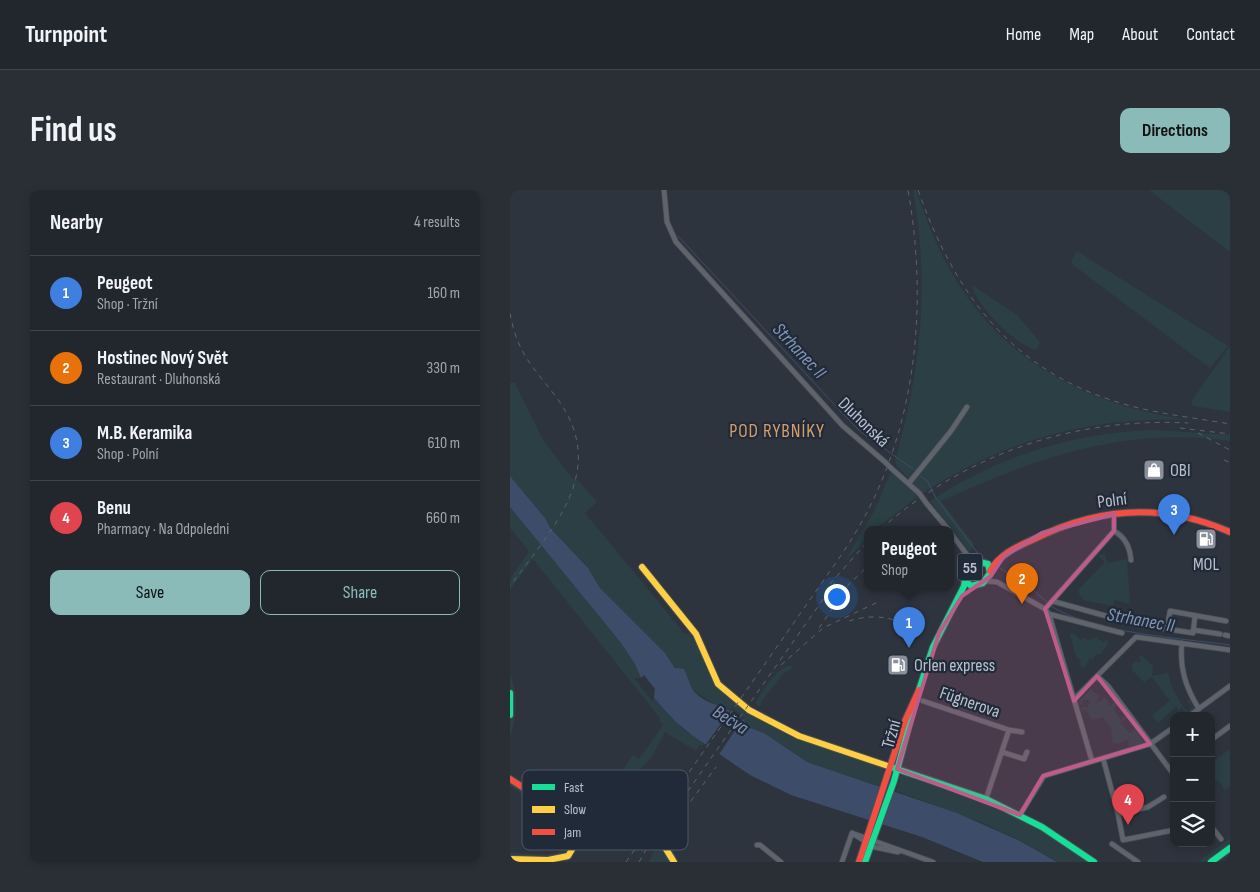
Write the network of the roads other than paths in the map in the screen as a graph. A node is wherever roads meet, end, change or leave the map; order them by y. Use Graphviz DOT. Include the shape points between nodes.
graph roads {
  1 [pos="664,190"];
  2 [pos="967,407"];
  3 [pos="909,483"];
  4 [pos="1114,514"];
  5 [pos="946,526"];
  6 [pos="1114,531"];
  7 [pos="1230,532"];
  8 [pos="954,537"];
  9 [pos="1004,556"];
  10 [pos="1131,560"];
  11 [pos="984,562"];
  12 [pos="974,564"];
  13 [pos="642,567"];
  14 [pos="990,571"];
  15 [pos="965,579"];
  16 [pos="985,581"];
  17 [pos="997,582"];
  18 [pos="975,586"];
  19 [pos="1052,601"];
  20 [pos="953,607"];
  21 [pos="1045,609"];
  22 [pos="1049,614"];
  23 [pos="1195,616"];
  24 [pos="1226,621"];
  25 [pos="1167,629"];
  26 [pos="1193,630"];
  27 [pos="1122,633"];
  28 [pos="1225,635"];
  29 [pos="1182,643"];
  30 [pos="1230,650"];
  31 [pos="1097,676"];
  32 [pos="1229,689"];
  33 [pos="510,694"];
  34 [pos="1074,699"];
  35 [pos="919,700"];
  36 [pos="1199,709"];
  37 [pos="1195,712"];
  38 [pos="510,715"];
  39 [pos="1230,726"];
  40 [pos="1009,730"];
  41 [pos="1170,730"];
  42 [pos="1022,732"];
  43 [pos="1215,737"];
  44 [pos="1150,744"];
  45 [pos="1002,752"];
  46 [pos="1027,752"];
  47 [pos="1103,758"];
  48 [pos="1092,761"];
  49 [pos="894,767"];
  50 [pos="1170,767"];
  51 [pos="510,779"];
  52 [pos="522,787"];
  53 [pos="1164,797"];
  54 [pos="986,799"];
  55 [pos="1118,814"];
  56 [pos="1020,815"];
  57 [pos="1170,831"];
  58 [pos="1215,831"];
  59 [pos="1221,839"];
  60 [pos="1123,840"];
  61 [pos="869,842"];
  62 [pos="1112,844"];
  63 [pos="757,845"];
  64 [pos="1230,848"];
  65 [pos="1119,849"];
  66 [pos="572,850"];
  67 [pos="665,850"];
  68 [pos="510,858"];
  69 [pos="674,862"];
  70 [pos="782,862"];
  71 [pos="842,862"];
  72 [pos="858,862"];
  73 [pos="864,862"];
  74 [pos="933,862"];
  75 [pos="1094,862"];
  76 [pos="1138,862"];
  77 [pos="1211,862"];
  1 -- 3 [label="street, Dluhonská, bridge" via="667,222 676,242 843,426"];
  2 -- 3 [label="street"];
  3 -- 5 [label="street, Dluhonská, bridge"];
  4 -- 6 [label="street"];
  4 -- 7 [label="main road, Polní / 55" via="1178,515 1205,521"];
  4 -- 9 [label="main road, Polní / 55" via="1053,529"];
  6 -- 10 [label="street" via="1120,534 1130,550"];
  6 -- 19 [label="street"];
  8 -- 12 [label="street, Dluhonská"];
  9 -- 11 [label="main road, Polní / 55"];
  9 -- 14 [label="main road, Polní / 55"];
  11 -- 12 [label="main road, 55"];
  11 -- 14 [label="main road, 55" via="990,566"];
  12 -- 15 [label="main road, 55"];
  13 -- 49 [label="main road" via="696,634 716,682 728,695 799,736"];
  14 -- 16 [label="main road, 55"];
  14 -- 17 [label="street"];
  15 -- 18 [label="main road, 55" via="969,585"];
  15 -- 20 [label="main road, Tržní / 55"];
  16 -- 17 [label="street"];
  16 -- 18 [label="main road, 55"];
  17 -- 21 [label="street"];
  18 -- 20 [label="main road, Tržní / 55"];
  19 -- 21 [label="street"];
  19 -- 25 [label="street" via="1135,624"];
  20 -- 35 [label="main road, Tržní / 55" via="933,647"];
  21 -- 22 [label="street"];
  22 -- 27 [label="street"];
  22 -- 34 [label="street"];
  23 -- 24 [label="street"];
  23 -- 25 [label="street" via="1170,611"];
  23 -- 26 [label="street"];
  25 -- 26 [label="street" via="1193,633"];
  26 -- 28 [label="street"];
  29 -- 30 [label="street"];
  29 -- 31 [label="street" via="1136,637"];
  29 -- 36 [label="street" via="1182,672"];
  31 -- 34 [label="street"];
  31 -- 44 [label="street" via="1108,686"];
  32 -- 36 [label="street"];
  33 -- 38 [label="main road"];
  34 -- 48 [label="street"];
  35 -- 40 [label="street, Fügnerova"];
  35 -- 49 [label="main road, Tržní / 55" via="905,721"];
  36 -- 37 [label="street"];
  39 -- 43 [label="street"];
  40 -- 42 [label="street, Fügnerova"];
  40 -- 45 [label="street"];
  41 -- 44 [label="street"];
  44 -- 47 [label="street"];
  44 -- 50 [label="street"];
  45 -- 46 [label="street" via="1024,759"];
  45 -- 54 [label="street"];
  47 -- 48 [label="street"];
  47 -- 55 [label="street"];
  48 -- 56 [label="street" via="1044,776"];
  49 -- 54 [label="main road"];
  49 -- 61 [label="main road, Tržní / 55" via="888,775 871,823"];
  49 -- 61 [label="main road, Tržní / 55" via="895,777 879,825"];
  51 -- 52 [label="main road"];
  53 -- 55 [label="street" via="1148,806"];
  54 -- 56 [label="main road"];
  55 -- 60 [label="street"];
  56 -- 75 [label="main road"];
  57 -- 60 [label="street"];
  58 -- 59 [label="street"];
  60 -- 65 [label="street"];
  61 -- 71 [label="street" via="852,833"];
  61 -- 72 [label="main road, 55"];
  61 -- 73 [label="main road, 55"];
  61 -- 74 [label="street"];
  62 -- 65 [label="street"];
  63 -- 70 [label="street"];
  64 -- 77 [label="main road"];
  65 -- 76 [label="street"];
  66 -- 68 [label="main road" via="561,861"];
  67 -- 69 [label="main road"];
}
